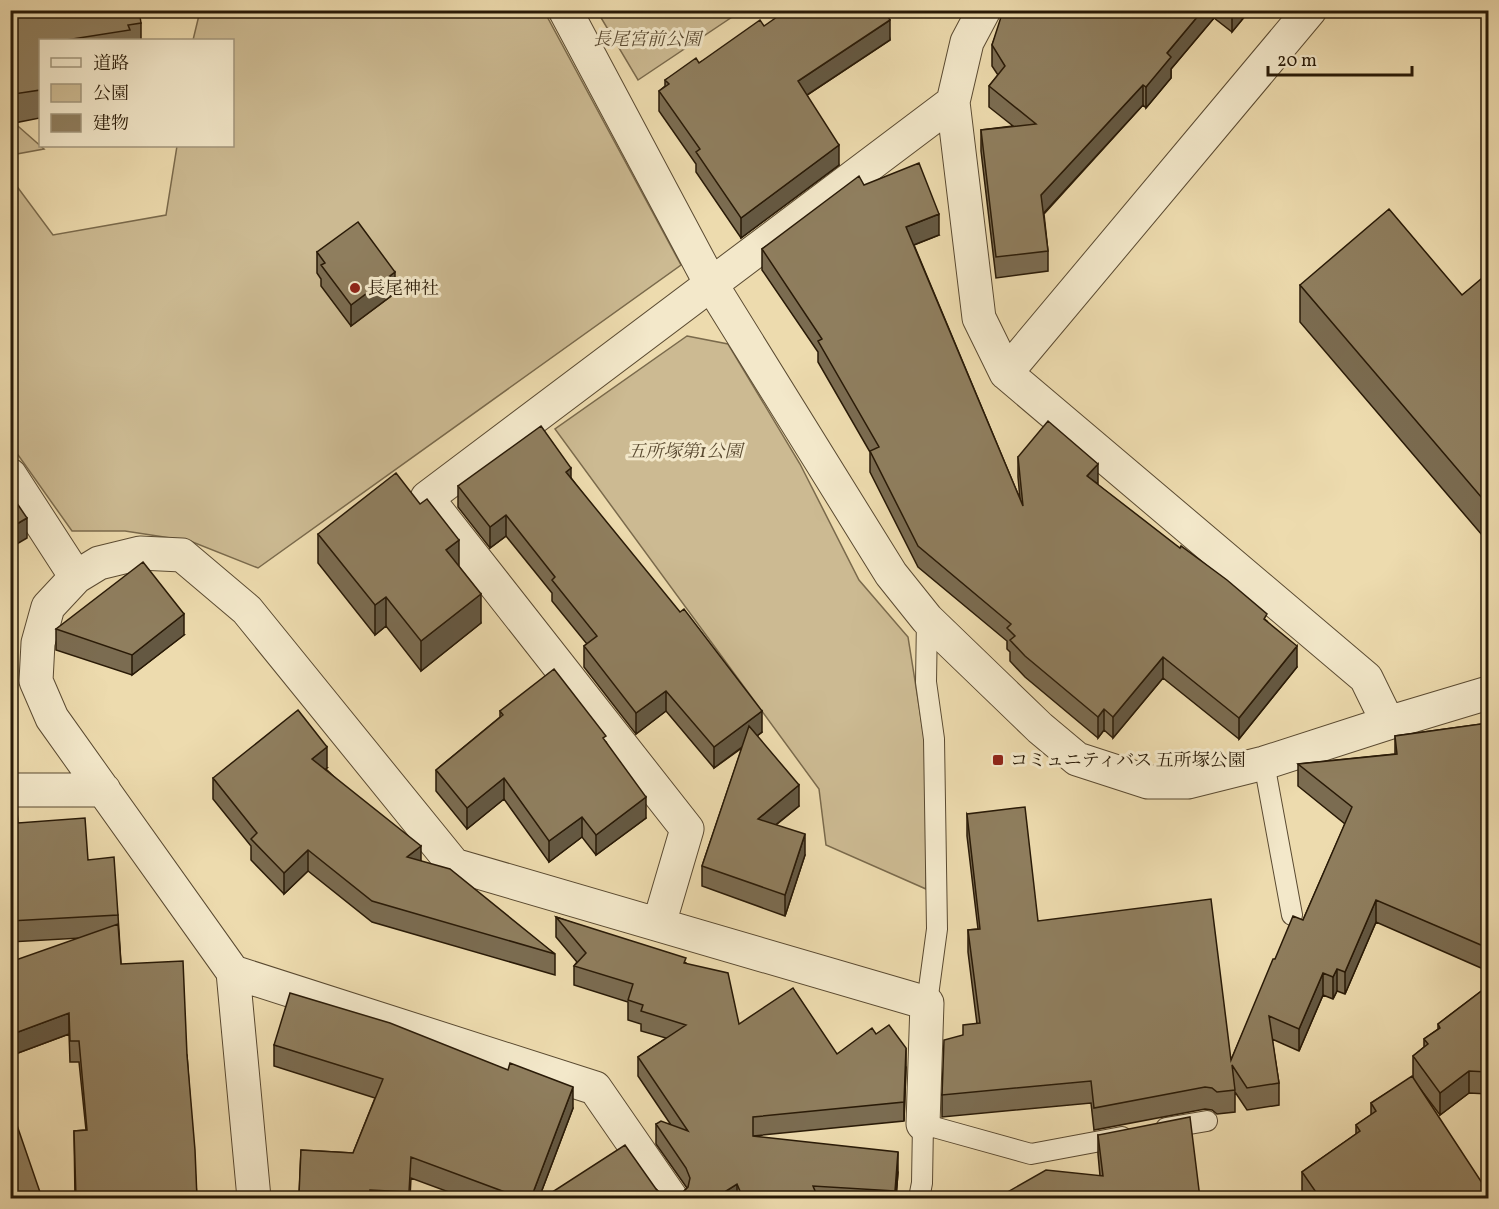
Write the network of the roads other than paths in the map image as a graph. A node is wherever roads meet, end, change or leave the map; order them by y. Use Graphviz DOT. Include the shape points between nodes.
graph roads {
  1 [pos="565,10"];
  2 [pos="984,10"];
  3 [pos="1310,10"];
  4 [pos="952,102"];
  5 [pos="711,284"];
  6 [pos="1006,374"];
  7 [pos="10,475"];
  8 [pos="76,577"];
  9 [pos="927,619"];
  10 [pos="1488,693"];
  11 [pos="1388,723"];
  12 [pos="1264,763"];
  13 [pos="10,790"];
  14 [pos="104,790"];
  15 [pos="1292,915"];
  16 [pos="659,924"];
  17 [pos="233,972"];
  18 [pos="927,1003"];
  19 [pos="1207,1121"];
  20 [pos="923,1124"];
  21 [pos="254,1198"];
  22 [pos="670,1198"];
  23 [pos="919,1198"];
  1 -- 5 [label="street"];
  2 -- 4 [label="street" via="967,42"];
  3 -- 6 [label="street"];
  4 -- 5 [label="street"];
  4 -- 6 [label="street" via="979,318"];
  5 -- 9 [label="street" via="891,574"];
  5 -- 16 [label="street" via="427,498 687,829"];
  6 -- 11 [label="street" via="1366,678"];
  7 -- 8 [label="street"];
  8 -- 14 [label="street" via="48,607 38,643 36,681 52,718"];
  8 -- 16 [label="street" via="99,563 140,553 182,555 247,610 454,865"];
  9 -- 12 [label="street" via="1077,759 1148,782 1188,782"];
  9 -- 18 [label="lane" via="926,682 934,738 938,929"];
  10 -- 11 [label="street"];
  11 -- 12 [label="street"];
  12 -- 15 [label="lane"];
  13 -- 14 [label="street"];
  14 -- 17 [label="street"];
  16 -- 18 [label="street"];
  17 -- 21 [label="street"];
  17 -- 22 [label="street" via="595,1088"];
  18 -- 20 [label="street"];
  19 -- 20 [label="lane" via="1031,1154"];
  20 -- 23 [label="lane"];
}
